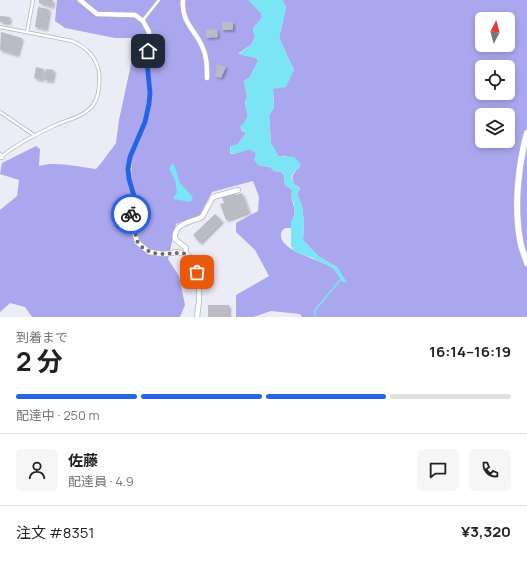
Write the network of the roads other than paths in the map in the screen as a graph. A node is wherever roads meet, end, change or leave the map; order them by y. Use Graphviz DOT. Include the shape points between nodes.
graph roads {
  1 [pos="33,0"];
  2 [pos="80,0"];
  3 [pos="159,0"];
  4 [pos="183,0"];
  5 [pos="143,21"];
  6 [pos="0,27"];
  7 [pos="27,32"];
  8 [pos="207,78"];
  9 [pos="0,112"];
  10 [pos="527,133"];
  11 [pos="34,135"];
  12 [pos="0,157"];
  13 [pos="238,190"];
  14 [pos="186,254"];
  15 [pos="527,263"];
  16 [pos="197,317"];
  1 -- 7 [label="lane"];
  2 -- 5 [label="street" via="97,14 136,15"];
  3 -- 5 [label="lane"];
  4 -- 8 [label="street" via="188,26 205,54"];
  5 -- 14 [label="street" via="149,32 147,62 150,93 145,122 130,157 128,169 134,196 131,219 137,242 149,252"];
  6 -- 7 [label="lane"];
  7 -- 11 [label="lane" via="72,41 82,46 95,60 99,78 98,96 88,111"];
  9 -- 11 [label="lane"];
  10 -- 15 [label="street" via="520,172 518,219 520,241"];
  11 -- 12 [label="lane"];
  13 -- 14 [label="street" via="213,197 202,217 177,228 175,238 184,245"];
  14 -- 16 [label="street" via="192,259 198,278"];
}
